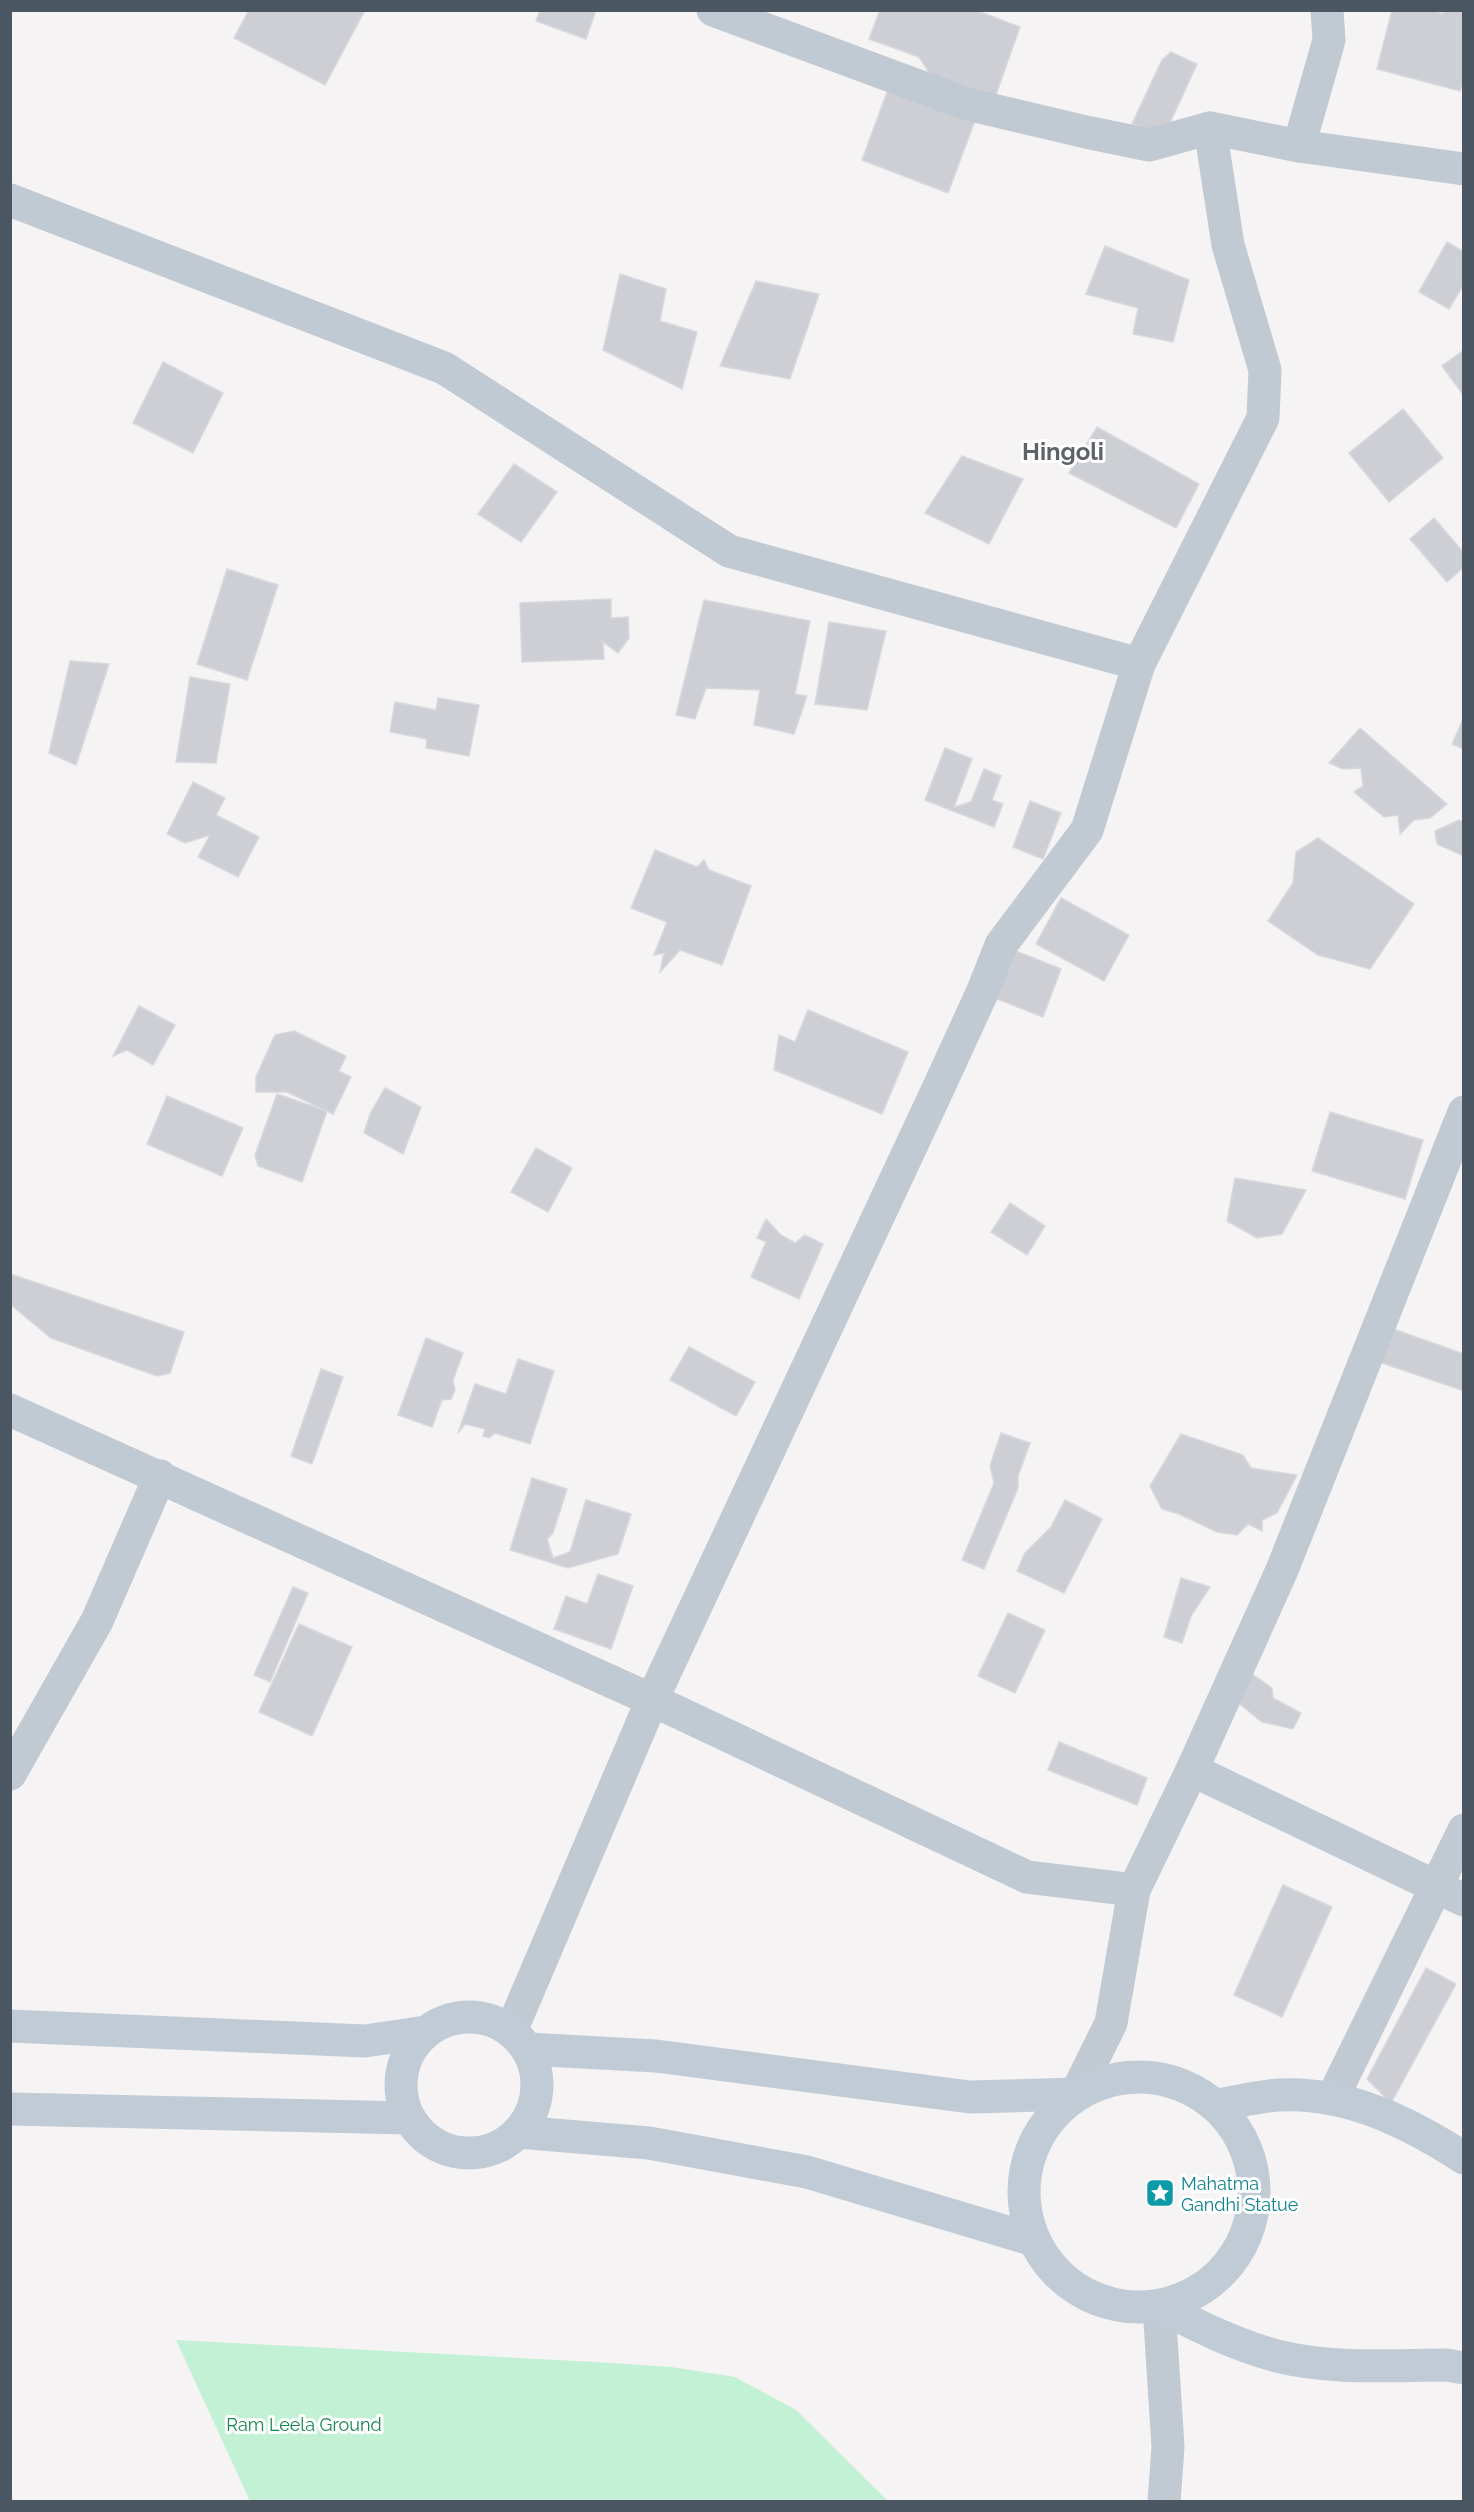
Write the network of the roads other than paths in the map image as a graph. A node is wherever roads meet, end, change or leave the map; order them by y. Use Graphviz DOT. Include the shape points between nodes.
graph roads {
  1 [pos="713,10"];
  2 [pos="1327,10"];
  3 [pos="1210,128"];
  4 [pos="1299,146"];
  5 [pos="1464,169"];
  6 [pos="10,200"];
  7 [pos="1139,664"];
  8 [pos="1464,1112"];
  9 [pos="10,1410"];
  10 [pos="160,1476"];
  11 [pos="652,1700"];
  12 [pos="1192,1770"];
  13 [pos="10,1774"];
  14 [pos="1464,1830"];
  15 [pos="1134,1890"];
  16 [pos="1450,1893"];
  17 [pos="10,2026"];
  18 [pos="426,2032"];
  19 [pos="519,2040"];
  20 [pos="1076,2094"];
  21 [pos="1333,2097"];
  22 [pos="1217,2105"];
  23 [pos="10,2109"];
  24 [pos="408,2118"];
  25 [pos="518,2132"];
  26 [pos="1464,2158"];
  27 [pos="1034,2241"];
  28 [pos="1159,2306"];
  29 [pos="1464,2368"];
  30 [pos="1164,2502"];
  1 -- 3 [label="street" via="967,104 1149,145"];
  2 -- 4 [label="street" via="1329,40"];
  3 -- 4 [label="street"];
  3 -- 7 [label="street" via="1228,245 1265,370 1263,418"];
  4 -- 5 [label="street"];
  6 -- 7 [label="street" via="444,368 729,551"];
  7 -- 11 [label="street" via="1087,830 1001,945 937,1091"];
  8 -- 12 [label="street" via="1282,1570"];
  9 -- 10 [label="street"];
  10 -- 11 [label="street"];
  10 -- 13 [label="street" via="97,1621"];
  11 -- 15 [label="street" via="1027,1877"];
  11 -- 19 [label="street"];
  12 -- 15 [label="street"];
  12 -- 16 [label="street"];
  14 -- 16 [label="street"];
  15 -- 20 [label="street" via="1111,2023"];
  16 -- 21 [label="street"];
  17 -- 18 [label="street" via="365,2041"];
  18 -- 19 [label="street" via="446,2020 468,2017 491,2020"];
  18 -- 24 [label="street" via="411,2049 402,2072 401,2096"];
  19 -- 20 [label="street" via="970,2097"];
  19 -- 25 [label="street" via="535,2070 536,2092 531,2113"];
  20 -- 22 [label="street" via="1111,2079 1149,2076 1185,2085"];
  20 -- 27 [label="street" via="1052,2116 1034,2144 1025,2176 1025,2209"];
  21 -- 22 [label="street" via="1280,2095"];
  21 -- 26 [label="street" via="1390,2116"];
  22 -- 28 [label="street" via="1240,2134 1253,2169 1252,2215 1244,2241 1223,2271 1194,2294"];
  23 -- 24 [label="street"];
  24 -- 25 [label="street" via="422,2135 440,2147 460,2153 482,2152 501,2145"];
  25 -- 27 [label="street" via="649,2143 807,2172"];
  27 -- 28 [label="street" via="1055,2272 1085,2295 1121,2307"];
  28 -- 29 [label="street" via="1227,2340 1279,2357 1344,2365"];
  28 -- 30 [label="street" via="1168,2447"];
}
